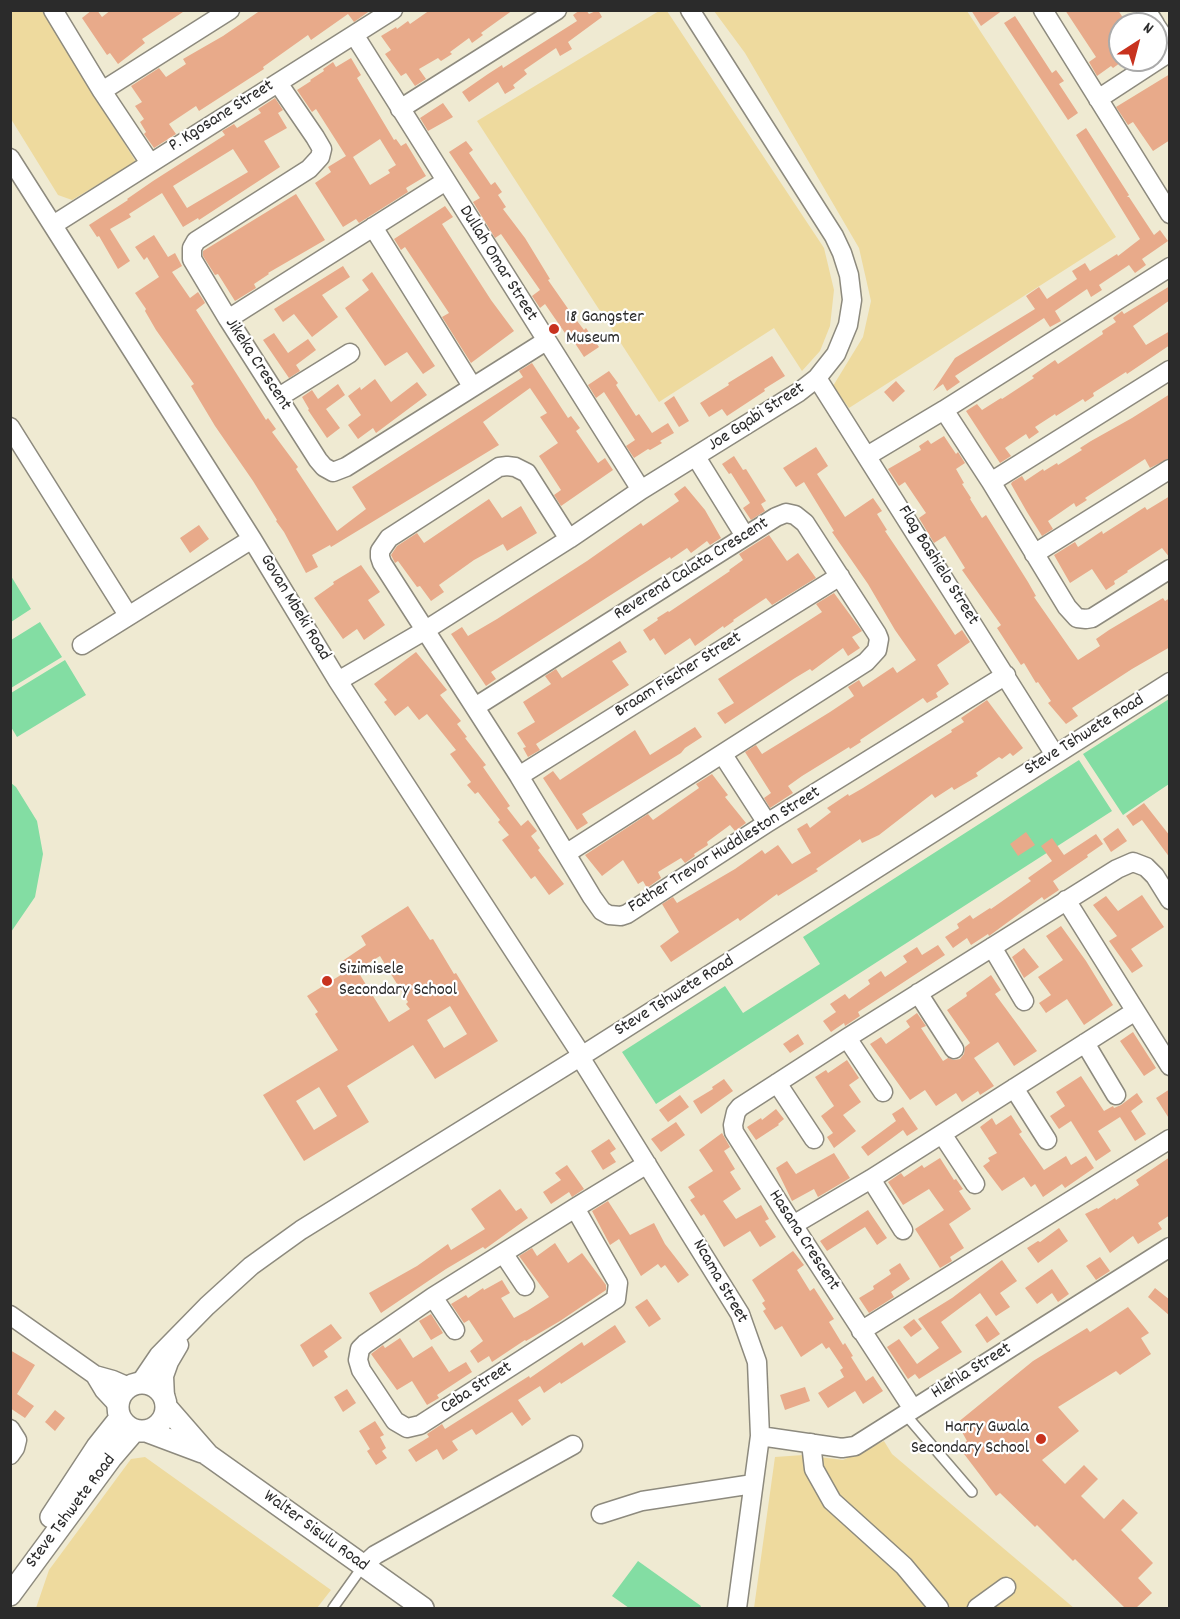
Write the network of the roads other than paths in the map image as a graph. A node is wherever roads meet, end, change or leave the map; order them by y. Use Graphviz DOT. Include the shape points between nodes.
graph roads {
  1 [pos="230,10"];
  2 [pos="393,10"];
  3 [pos="557,10"];
  4 [pos="690,10"];
  5 [pos="1043,10"];
  6 [pos="59,13"];
  7 [pos="355,36"];
  8 [pos="1170,52"];
  9 [pos="278,82"];
  10 [pos="102,91"];
  11 [pos="1098,99"];
  12 [pos="400,109"];
  13 [pos="10,158"];
  14 [pos="150,163"];
  15 [pos="446,181"];
  16 [pos="1170,214"];
  17 [pos="53,225"];
  18 [pos="373,227"];
  19 [pos="1170,267"];
  20 [pos="228,320"];
  21 [pos="546,341"];
  22 [pos="350,353"];
  23 [pos="1170,369"];
  24 [pos="817,378"];
  25 [pos="472,386"];
  26 [pos="279,397"];
  27 [pos="944,410"];
  28 [pos="10,427"];
  29 [pos="867,456"];
  30 [pos="696,457"];
  31 [pos="1170,469"];
  32 [pos="991,482"];
  33 [pos="641,490"];
  34 [pos="745,536"];
  35 [pos="252,539"];
  36 [pos="569,539"];
  37 [pos="1034,554"];
  38 [pos="1170,569"];
  39 [pos="840,576"];
  40 [pos="128,615"];
  41 [pos="424,631"];
  42 [pos="82,645"];
  43 [pos="1006,675"];
  44 [pos="338,681"];
  45 [pos="1170,682"];
  46 [pos="475,707"];
  47 [pos="723,755"];
  48 [pos="1055,755"];
  49 [pos="519,776"];
  50 [pos="767,823"];
  51 [pos="567,853"];
  52 [pos="1066,900"];
  53 [pos="1170,900"];
  54 [pos="992,947"];
  55 [pos="918,993"];
  56 [pos="1024,1001"];
  57 [pos="1134,1012"];
  58 [pos="848,1038"];
  59 [pos="1085,1043"];
  60 [pos="954,1049"];
  61 [pos="580,1057"];
  62 [pos="1170,1066"];
  63 [pos="777,1083"];
  64 [pos="1014,1088"];
  65 [pos="883,1092"];
  66 [pos="1116,1095"];
  67 [pos="942,1134"];
  68 [pos="814,1139"];
  69 [pos="1170,1139"];
  70 [pos="1047,1140"];
  71 [pos="647,1164"];
  72 [pos="871,1179"];
  73 [pos="975,1184"];
  74 [pos="575,1208"];
  75 [pos="793,1226"];
  76 [pos="903,1230"];
  77 [pos="503,1253"];
  78 [pos="1167,1253"];
  79 [pos="525,1286"];
  80 [pos="433,1297"];
  81 [pos="10,1315"];
  82 [pos="191,1325"];
  83 [pos="456,1330"];
  84 [pos="861,1331"];
  85 [pos="95,1376"];
  86 [pos="134,1385"];
  87 [pos="166,1403"];
  88 [pos="909,1411"];
  89 [pos="130,1421"];
  90 [pos="10,1429"];
  91 [pos="760,1436"];
  92 [pos="811,1443"];
  93 [pos="573,1445"];
  94 [pos="10,1455"];
  95 [pos="208,1455"];
  96 [pos="753,1484"];
  97 [pos="972,1492"];
  98 [pos="601,1514"];
  99 [pos="363,1566"];
  100 [pos="10,1574"];
  101 [pos="1006,1587"];
  102 [pos="10,1595"];
  103 [pos="10,1602"];
  104 [pos="13,1608"];
  105 [pos="333,1608"];
  106 [pos="423,1608"];
  107 [pos="737,1608"];
  108 [pos="939,1608"];
  109 [pos="977,1608"];
  1 -- 10 [label="street"];
  2 -- 7 [label="street, P. Kgosane Street"];
  3 -- 12 [label="street"];
  4 -- 24 [label="street, Joe Gqabi Street" via="834,236 846,263 852,290 848,325 836,354"];
  5 -- 11 [label="street"];
  6 -- 10 [label="street"];
  7 -- 9 [label="street, P. Kgosane Street"];
  7 -- 12 [label="street, Dullah Omar Street"];
  8 -- 11 [label="street"];
  9 -- 14 [label="street, P. Kgosane Street"];
  9 -- 20 [label="street, Jikeka Crescent" via="322,149 309,169 194,243 192,259"];
  10 -- 14 [label="street"];
  11 -- 16 [label="street"];
  12 -- 15 [label="street, Dullah Omar Street"];
  13 -- 17 [label="street, Govan Mbeki Road"];
  14 -- 17 [label="street, P. Kgosane Street"];
  15 -- 18 [label="street"];
  15 -- 21 [label="street, Dullah Omar Street"];
  17 -- 35 [label="street, Govan Mbeki Road"];
  18 -- 20 [label="street"];
  18 -- 25 [label="street"];
  19 -- 27 [label="street"];
  20 -- 26 [label="street, Jikeka Crescent"];
  21 -- 25 [label="street, Jikeka Crescent"];
  21 -- 33 [label="street, Dullah Omar Street"];
  22 -- 26 [label="street"];
  23 -- 32 [label="street"];
  24 -- 29 [label="street, Flag Bashielo Street"];
  24 -- 30 [label="street, Joe Gqabi Street"];
  25 -- 26 [label="street, Jikeka Crescent" via="333,472 318,460"];
  27 -- 29 [label="street"];
  27 -- 32 [label="street"];
  28 -- 40 [label="street"];
  29 -- 43 [label="street, Flag Bashielo Street"];
  30 -- 33 [label="street, Joe Gqabi Street"];
  30 -- 34 [label="street"];
  31 -- 37 [label="street"];
  32 -- 37 [label="street"];
  33 -- 36 [label="street, Joe Gqabi Street"];
  34 -- 39 [label="street, Reverend Calata Crescent" via="781,514 795,515 805,523"];
  34 -- 46 [label="street, Reverend Calata Crescent"];
  35 -- 40 [label="street"];
  35 -- 44 [label="street, Govan Mbeki Road"];
  36 -- 41 [label="street, Joe Gqabi Street"];
  36 -- 41 [label="street, Father Trevor Huddleston Street" via="527,473 515,467 499,467 389,538 380,551 382,563"];
  37 -- 38 [label="street" via="1067,607 1082,619 1092,618"];
  39 -- 47 [label="street, Reverend Calata Crescent" via="877,634 877,650 866,662"];
  39 -- 49 [label="street, Braam Fischer Street"];
  40 -- 42 [label="street"];
  41 -- 44 [label="street, Joe Gqabi Street"];
  41 -- 46 [label="street, Father Trevor Huddleston Street"];
  43 -- 48 [label="street, Flag Bashielo Street"];
  43 -- 50 [label="street, Father Trevor Huddleston Street"];
  44 -- 61 [label="street, Govan Mbeki Road" via="578,1048"];
  45 -- 48 [label="street, Steve Tshwete Road"];
  46 -- 49 [label="street, Father Trevor Huddleston Street"];
  47 -- 50 [label="street"];
  47 -- 51 [label="street, Reverend Calata Crescent"];
  48 -- 61 [label="street, Steve Tshwete Road"];
  49 -- 51 [label="street, Father Trevor Huddleston Street"];
  50 -- 51 [label="street, Father Trevor Huddleston Street" via="621,916 609,915 598,906"];
  52 -- 53 [label="street, Hasana Crescent" via="1133,862 1151,871"];
  52 -- 54 [label="street, Hasana Crescent"];
  52 -- 57 [label="street"];
  54 -- 55 [label="street, Hasana Crescent"];
  54 -- 56 [label="street"];
  55 -- 58 [label="street, Hasana Crescent"];
  55 -- 60 [label="street"];
  57 -- 59 [label="street"];
  57 -- 62 [label="street"];
  58 -- 63 [label="street, Hasana Crescent"];
  58 -- 65 [label="street"];
  59 -- 64 [label="street"];
  59 -- 66 [label="street"];
  61 -- 71 [label="street, Ncama Street"];
  61 -- 82 [label="street, Steve Tshwete Road" via="301,1230 251,1266"];
  63 -- 68 [label="street"];
  63 -- 75 [label="street, Hasana Crescent" via="740,1107 733,1125"];
  64 -- 67 [label="street"];
  64 -- 70 [label="street"];
  67 -- 72 [label="street"];
  67 -- 73 [label="street"];
  69 -- 84 [label="street"];
  71 -- 74 [label="street, Ceba Street"];
  71 -- 91 [label="street, Ncama Street" via="740,1314 757,1362"];
  72 -- 75 [label="street"];
  72 -- 76 [label="street"];
  74 -- 77 [label="street, Ceba Street"];
  74 -- 80 [label="street, Ceba Street" via="618,1283 616,1299 420,1425 407,1428 395,1421 361,1370 360,1349"];
  75 -- 84 [label="street, Hasana Crescent"];
  77 -- 79 [label="street"];
  77 -- 80 [label="street, Ceba Street"];
  78 -- 88 [label="street, Hlehla Street"];
  80 -- 83 [label="street"];
  81 -- 85 [label="street"];
  82 -- 86 [label="street, Steve Tshwete Road"];
  82 -- 87 [label="street, Steve Tshwete Road" via="164,1376"];
  84 -- 88 [label="street, Hasana Crescent"];
  85 -- 86 [label="street"];
  85 -- 89 [label="street"];
  86 -- 87 [label="street" via="150,1384 159,1389"];
  86 -- 89 [label="street" via="121,1395"];
  87 -- 89 [label="street" via="164,1419 156,1427"];
  87 -- 95 [label="street, Walter Sisulu Road"];
  88 -- 92 [label="street, Hlehla Street" via="855,1446"];
  88 -- 97 [label="lane"];
  89 -- 95 [label="street, Walter Sisulu Road"];
  89 -- 100 [label="street, Steve Tshwete Road" via="97,1448"];
  89 -- 102 [label="street, Steve Tshwete Road" via="111,1458"];
  90 -- 94 [label="street" via="16,1440"];
  91 -- 92 [label="street, Hlehla Street"];
  91 -- 96 [label="street, Ncama Street"];
  92 -- 108 [label="street" via="814,1469 832,1501 904,1566"];
  93 -- 99 [label="street" via="375,1555"];
  95 -- 99 [label="street, Walter Sisulu Road"];
  96 -- 98 [label="street" via="642,1501"];
  96 -- 107 [label="street, Ncama Street"];
  99 -- 105 [label="lane"];
  99 -- 106 [label="street, Walter Sisulu Road"];
  101 -- 109 [label="street"];
  103 -- 104 [label="street"];
}
